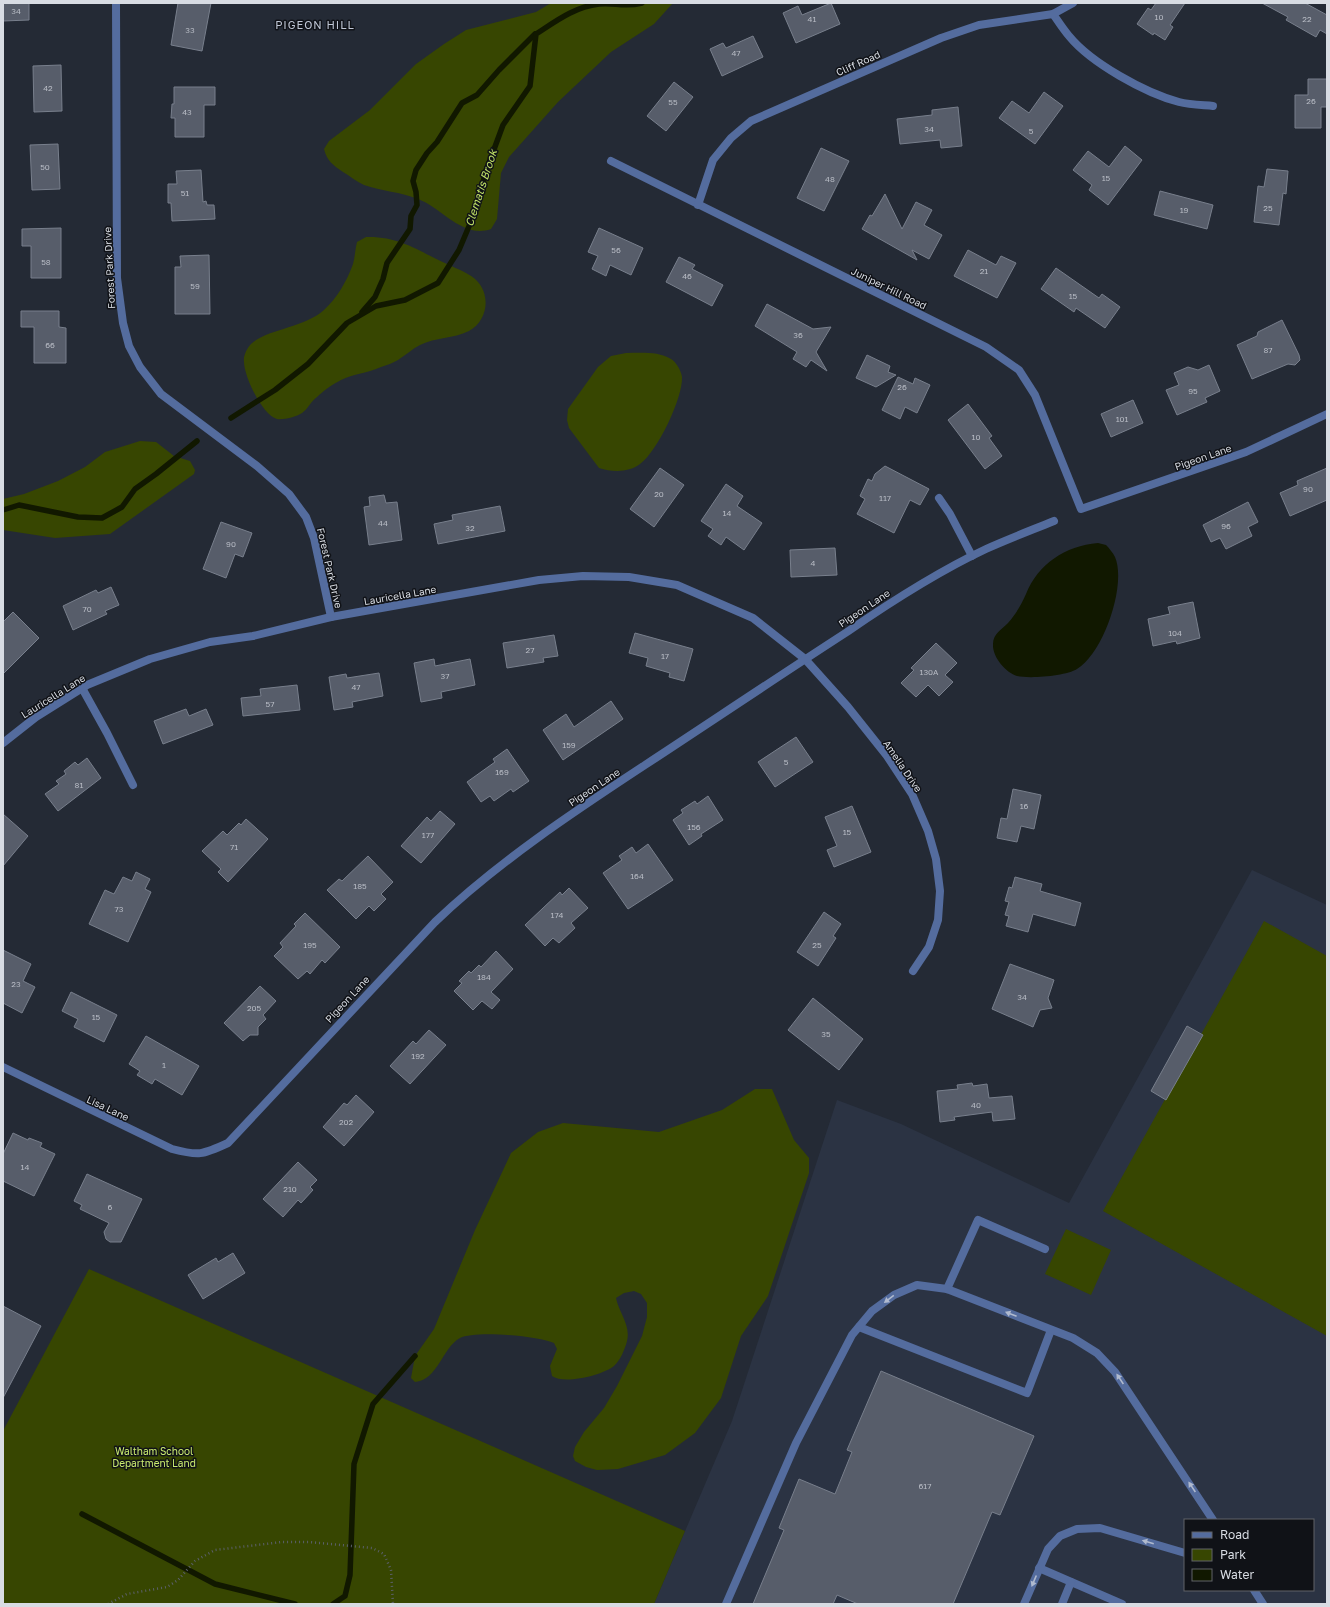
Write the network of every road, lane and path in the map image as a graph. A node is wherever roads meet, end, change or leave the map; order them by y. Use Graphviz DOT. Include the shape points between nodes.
graph roads {
  1 [pos="116,3"];
  2 [pos="1073,3"];
  3 [pos="1053,14"];
  4 [pos="1213,106"];
  5 [pos="611,161"];
  6 [pos="698,205"];
  7 [pos="1327,414"];
  8 [pos="939,498"];
  9 [pos="1081,509"];
  10 [pos="1054,521"];
  11 [pos="972,556"];
  12 [pos="331,617"];
  13 [pos="805,659"];
  14 [pos="82,688"];
  15 [pos="3,744"];
  16 [pos="133,785"];
  17 [pos="913,970"];
  18 [pos="3,1067"];
  19 [pos="208,1152"];
  20 [pos="1045,1249"];
  21 [pos="947,1289"];
  22 [pos="859,1326"];
  23 [pos="1051,1330"];
  24 [pos="1212,1519"];
  25 [pos="1184,1553"];
  26 [pos="1039,1568"];
  27 [pos="1071,1582"];
  28 [pos="1255,1591"];
  29 [pos="108,1604"];
  30 [pos="393,1604"];
  31 [pos="726,1604"];
  32 [pos="1024,1604"];
  33 [pos="1062,1604"];
  34 [pos="1122,1604"];
  35 [pos="1263,1604"];
  1 -- 12 [label="street, Forest Park Drive" via="118,278 122,323 129,346 140,367 161,394 257,466 289,494 306,517 314,538"];
  2 -- 3 [label="street, Cliff Road"];
  3 -- 4 [label="street" via="1069,36 1087,54 1112,71 1156,95 1180,102"];
  3 -- 6 [label="street, Cliff Road" via="980,24 941,38 751,121 731,138 713,160"];
  5 -- 6 [label="street, Juniper Hill Road"];
  6 -- 9 [label="street, Juniper Hill Road" via="986,347 1019,370 1035,395"];
  7 -- 9 [label="street, Pigeon Lane" via="1246,452"];
  8 -- 11 [label="street"];
  10 -- 11 [label="street, Pigeon Lane"];
  11 -- 13 [label="street, Pigeon Lane" via="890,602"];
  12 -- 13 [label="street, Lauricella Lane" via="539,580 583,576 629,577 677,585 753,618"];
  12 -- 14 [label="street, Lauricella Lane" via="253,636 210,642 150,659"];
  13 -- 17 [label="street, Amelia Drive" via="887,756 912,794 928,831 936,859 940,891 938,920 929,947"];
  13 -- 19 [label="street, Pigeon Lane" via="582,807 463,895 371,988 228,1143"];
  14 -- 15 [label="street, Lauricella Lane" via="36,717"];
  14 -- 16 [label="street"];
  18 -- 19 [label="street, Lisa Lane" via="172,1149 195,1154"];
  20 -- 21 [label="street" via="978,1220"];
  21 -- 22 [label="street, one-way" via="918,1286 894,1295 872,1311"];
  23 -- 21 [label="street, one-way"];
  22 -- 23 [label="street" via="1027,1393"];
  22 -- 31 [label="street" via="796,1443"];
  24 -- 23 [label="street, one-way" via="1115,1372 1097,1353 1073,1338"];
  25 -- 26 [label="street, one-way" via="1100,1528 1077,1529 1060,1536 1048,1549"];
  26 -- 27 [label="street"];
  26 -- 32 [label="street, one-way"];
  27 -- 33 [label="street"];
  27 -- 34 [label="street"];
  28 -- 35 [label="street"];
  29 -- 30 [label="path" via="127,1594 167,1587 178,1580 195,1561 215,1550 282,1542 309,1542 372,1548 384,1554 392,1570"];
}
